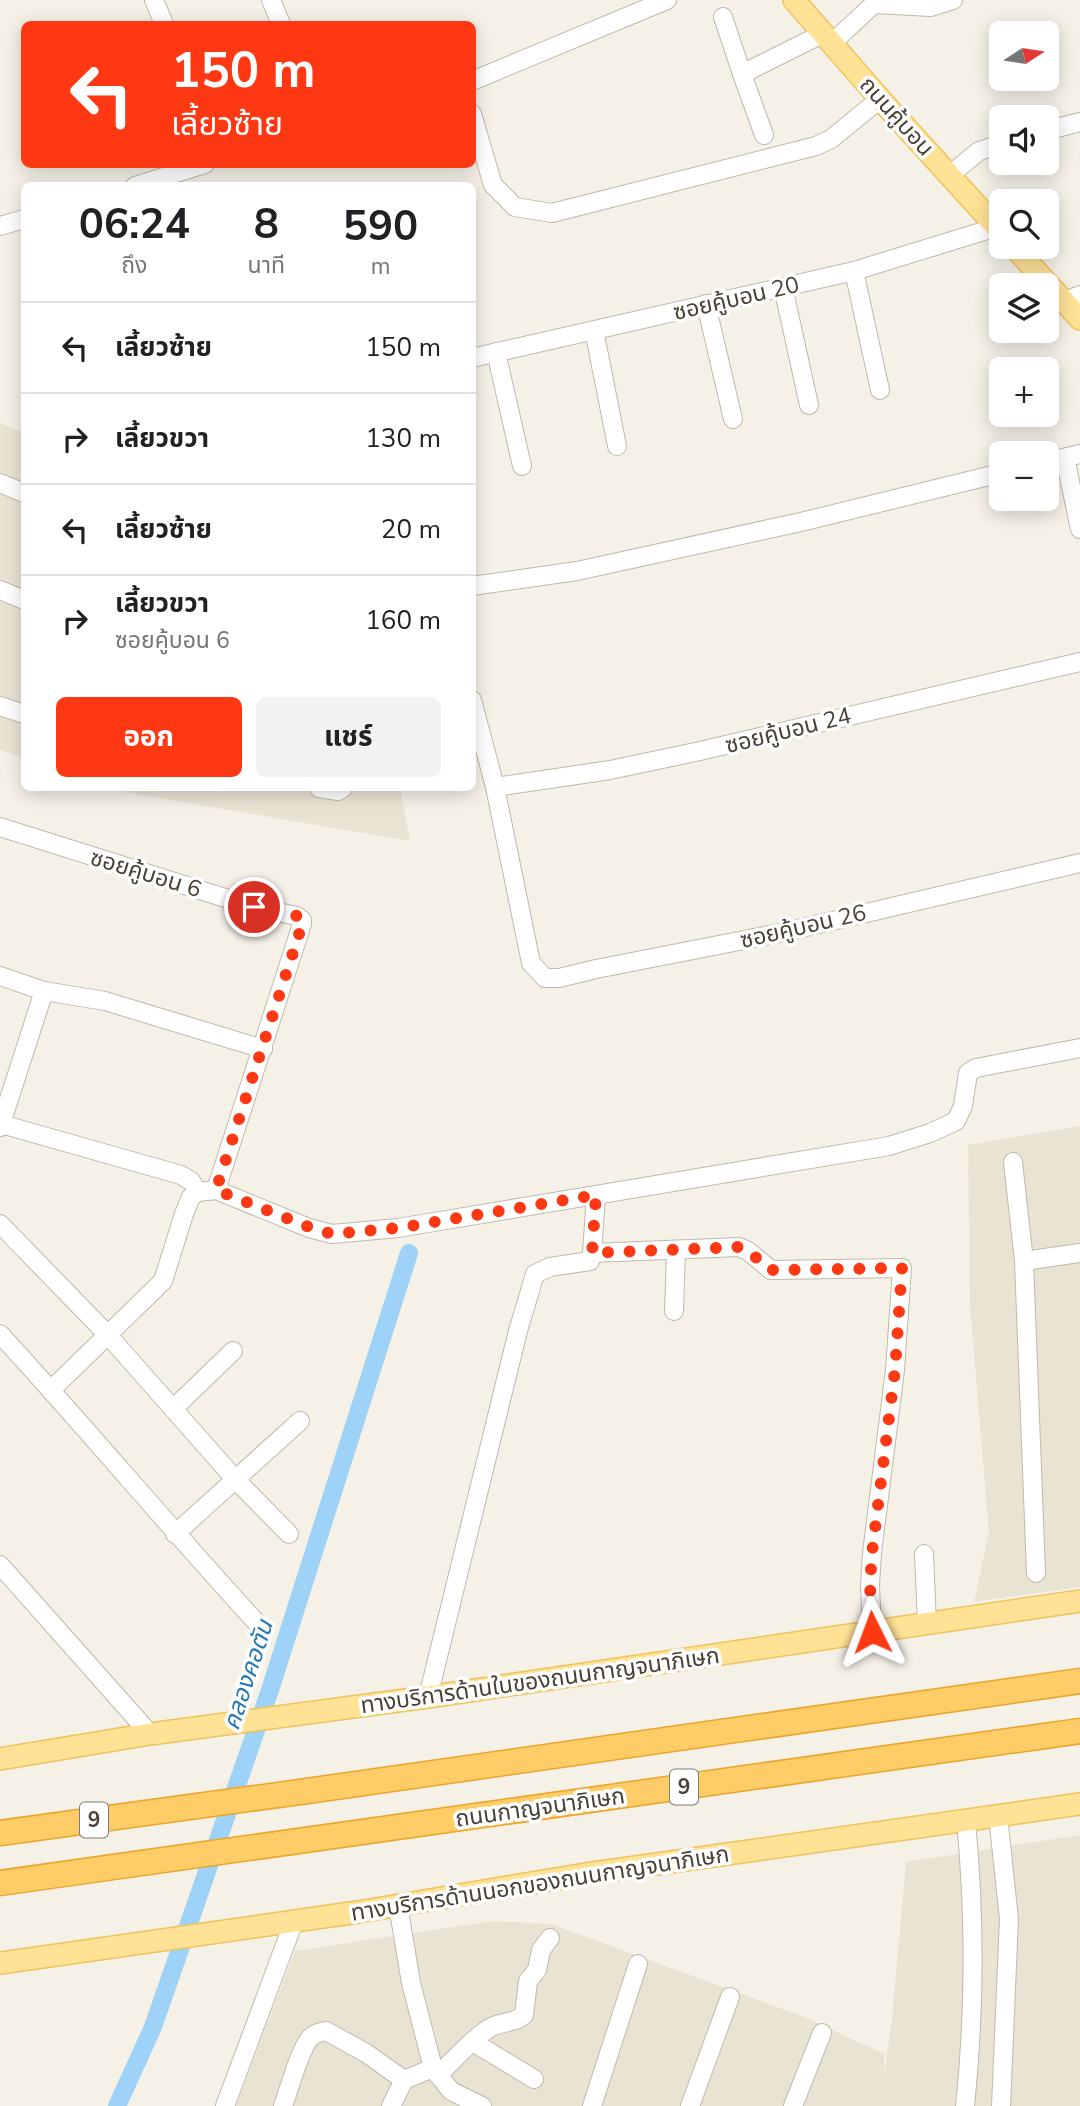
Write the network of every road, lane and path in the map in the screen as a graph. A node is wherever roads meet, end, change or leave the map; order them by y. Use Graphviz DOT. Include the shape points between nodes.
graph roads {
  1 [pos="154,0"];
  2 [pos="271,0"];
  3 [pos="667,0"];
  4 [pos="794,0"];
  5 [pos="953,0"];
  6 [pos="723,17"];
  7 [pos="163,21"];
  8 [pos="280,21"];
  9 [pos="828,38"];
  10 [pos="742,75"];
  11 [pos="476,79"];
  12 [pos="880,99"];
  13 [pos="1080,122"];
  14 [pos="476,128"];
  15 [pos="1059,128"];
  16 [pos="764,135"];
  17 [pos="989,148"];
  18 [pos="192,168"];
  19 [pos="950,175"];
  20 [pos="148,182"];
  21 [pos="989,218"];
  22 [pos="21,220"];
  23 [pos="0,226"];
  24 [pos="989,232"];
  25 [pos="1027,259"];
  26 [pos="854,271"];
  27 [pos="783,287"];
  28 [pos="1072,299"];
  29 [pos="706,304"];
  30 [pos="1080,319"];
  31 [pos="594,330"];
  32 [pos="496,352"];
  33 [pos="476,357"];
  34 [pos="880,390"];
  35 [pos="809,405"];
  36 [pos="733,419"];
  37 [pos="617,446"];
  38 [pos="1072,456"];
  39 [pos="522,466"];
  40 [pos="989,476"];
  41 [pos="0,483"];
  42 [pos="21,492"];
  43 [pos="1080,529"];
  44 [pos="476,585"];
  45 [pos="0,590"];
  46 [pos="21,599"];
  47 [pos="1080,662"];
  48 [pos="0,706"];
  49 [pos="21,712"];
  50 [pos="476,714"];
  51 [pos="495,787"];
  52 [pos="0,827"];
  53 [pos="1080,863"];
  54 [pos="0,976"];
  55 [pos="44,991"];
  56 [pos="1080,1048"];
  57 [pos="263,1049"];
  58 [pos="0,1126"];
  59 [pos="1013,1162"];
  60 [pos="207,1191"];
  61 [pos="596,1195"];
  62 [pos="0,1224"];
  63 [pos="676,1250"];
  64 [pos="592,1253"];
  65 [pos="1080,1253"];
  66 [pos="1024,1261"];
  67 [pos="674,1311"];
  68 [pos="0,1334"];
  69 [pos="107,1334"];
  70 [pos="233,1351"];
  71 [pos="51,1390"];
  72 [pos="174,1408"];
  73 [pos="300,1421"];
  74 [pos="235,1479"];
  75 [pos="175,1534"];
  76 [pos="289,1534"];
  77 [pos="924,1554"];
  78 [pos="0,1565"];
  79 [pos="1036,1573"];
  80 [pos="1080,1601"];
  81 [pos="256,1622"];
  82 [pos="927,1624"];
  83 [pos="872,1632"];
  84 [pos="1080,1681"];
  85 [pos="428,1697"];
  86 [pos="1080,1731"];
  87 [pos="150,1734"];
  88 [pos="0,1759"];
  89 [pos="1080,1804"];
  90 [pos="998,1816"];
  91 [pos="966,1821"];
  92 [pos="0,1833"];
  93 [pos="0,1883"];
  94 [pos="398,1905"];
  95 [pos="294,1921"];
  96 [pos="550,1938"];
  97 [pos="0,1963"];
  98 [pos="638,1965"];
  99 [pos="730,1997"];
  100 [pos="822,2033"];
  101 [pos="473,2042"];
  102 [pos="435,2071"];
  103 [pos="534,2079"];
  104 [pos="404,2080"];
  105 [pos="225,2106"];
  106 [pos="283,2106"];
  107 [pos="391,2106"];
  108 [pos="482,2106"];
  109 [pos="592,2106"];
  110 [pos="690,2106"];
  111 [pos="793,2106"];
  112 [pos="965,2106"];
  113 [pos="1001,2106"];
  1 -- 7 [label="street"];
  2 -- 8 [label="street"];
  3 -- 11 [label="street"];
  4 -- 9 [label="main road, ถนนคู้บอน"];
  5 -- 9 [label="street" via="931,7 874,4"];
  6 -- 10 [label="street"];
  9 -- 10 [label="street"];
  9 -- 12 [label="main road, ถนนคู้บอน"];
  10 -- 16 [label="street"];
  12 -- 14 [label="street" via="816,146 552,213 515,207 493,185"];
  12 -- 19 [label="main road, ถนนคู้บอน"];
  13 -- 15 [label="street"];
  17 -- 19 [label="street"];
  18 -- 20 [label="street"];
  19 -- 21 [label="main road, ถนนคู้บอน"];
  22 -- 23 [label="street"];
  24 -- 26 [label="street, ซอยคู้บอน 20"];
  25 -- 28 [label="main road"];
  26 -- 27 [label="street, ซอยคู้บอน 20"];
  26 -- 34 [label="street"];
  27 -- 29 [label="street, ซอยคู้บอน 20"];
  27 -- 35 [label="street"];
  28 -- 30 [label="main road"];
  29 -- 31 [label="street, ซอยคู้บอน 20"];
  29 -- 36 [label="street"];
  31 -- 32 [label="street, ซอยคู้บอน 20"];
  31 -- 37 [label="street"];
  32 -- 33 [label="street, ซอยคู้บอน 20"];
  32 -- 39 [label="street"];
  38 -- 43 [label="street"];
  40 -- 44 [label="street" via="577,571"];
  41 -- 42 [label="street"];
  45 -- 46 [label="street"];
  47 -- 51 [label="street, ซอยคู้บอน 24" via="700,751"];
  48 -- 49 [label="street"];
  50 -- 51 [label="street"];
  51 -- 53 [label="street, ซอยคู้บอน 26" via="531,963 545,978 785,932"];
  52 -- 57 [label="street, ซอยคู้บอน 6" via="302,920"];
  54 -- 55 [label="street"];
  55 -- 57 [label="street" via="105,1001"];
  55 -- 58 [label="street"];
  56 -- 61 [label="street" via="976,1068 968,1073 956,1121 889,1146"];
  57 -- 60 [label="street, ซอยคู้บอน 6"];
  58 -- 60 [label="street" via="181,1175"];
  59 -- 66 [label="street"];
  60 -- 61 [label="street" via="332,1234 398,1228"];
  60 -- 69 [label="street, ซอยคู้บอน 6" via="191,1197 163,1281"];
  61 -- 64 [label="street"];
  62 -- 69 [label="street"];
  63 -- 64 [label="street"];
  63 -- 67 [label="street"];
  63 -- 83 [label="street" via="739,1247 771,1270 902,1268 895,1370 872,1553"];
  64 -- 85 [label="street" via="590,1261 535,1274"];
  65 -- 66 [label="street"];
  66 -- 79 [label="street"];
  68 -- 71 [label="street"];
  69 -- 71 [label="street, ซอยคู้บอน 6"];
  69 -- 72 [label="street"];
  70 -- 72 [label="street"];
  71 -- 75 [label="street"];
  72 -- 74 [label="street"];
  73 -- 74 [label="street"];
  74 -- 75 [label="street"];
  74 -- 76 [label="street"];
  75 -- 81 [label="street"];
  77 -- 82 [label="street"];
  78 -- 87 [label="street"];
  80 -- 82 [label="main road, ทางบริการด้านในของถนนกาญจนาภิเษก"];
  82 -- 83 [label="main road, ทางบริการด้านในของถนนกาญจนาภิเษก"];
  83 -- 85 [label="main road, ทางบริการด้านในของถนนกาญจนาภิเษก"];
  84 -- 92 [label="highway, 9"];
  85 -- 87 [label="main road, ทางบริการด้านในของถนนกาญจนาภิเษก"];
  86 -- 93 [label="highway, ถนนกาญจนาภิเษก / 9"];
  87 -- 88 [label="main road, ทางบริการด้านในของถนนกาญจนาภิเษก"];
  89 -- 90 [label="main road, ทางบริการด้านนอกของถนนกาญจนาภิเษก"];
  90 -- 91 [label="main road, ทางบริการด้านนอกของถนนกาญจนาภิเษก"];
  90 -- 113 [label="street" via="1009,1919"];
  91 -- 94 [label="main road, ทางบริการด้านนอกของถนนกาญจนาภิเษก"];
  91 -- 112 [label="street" via="973,1919"];
  94 -- 95 [label="main road, ทางบริการด้านนอกของถนนกาญจนาภิเษก"];
  94 -- 102 [label="street" via="411,1983"];
  95 -- 97 [label="main road, ทางบริการด้านนอกของถนนกาญจนาภิเษก"];
  95 -- 105 [label="street"];
  96 -- 101 [label="street" via="528,1981 524,2015 499,2023"];
  98 -- 109 [label="street"];
  99 -- 110 [label="street"];
  100 -- 111 [label="street"];
  101 -- 102 [label="street"];
  101 -- 103 [label="street"];
  102 -- 104 [label="street"];
  102 -- 108 [label="street" via="451,2091"];
  104 -- 106 [label="street" via="323,2031 305,2046"];
  104 -- 107 [label="street"];
}
